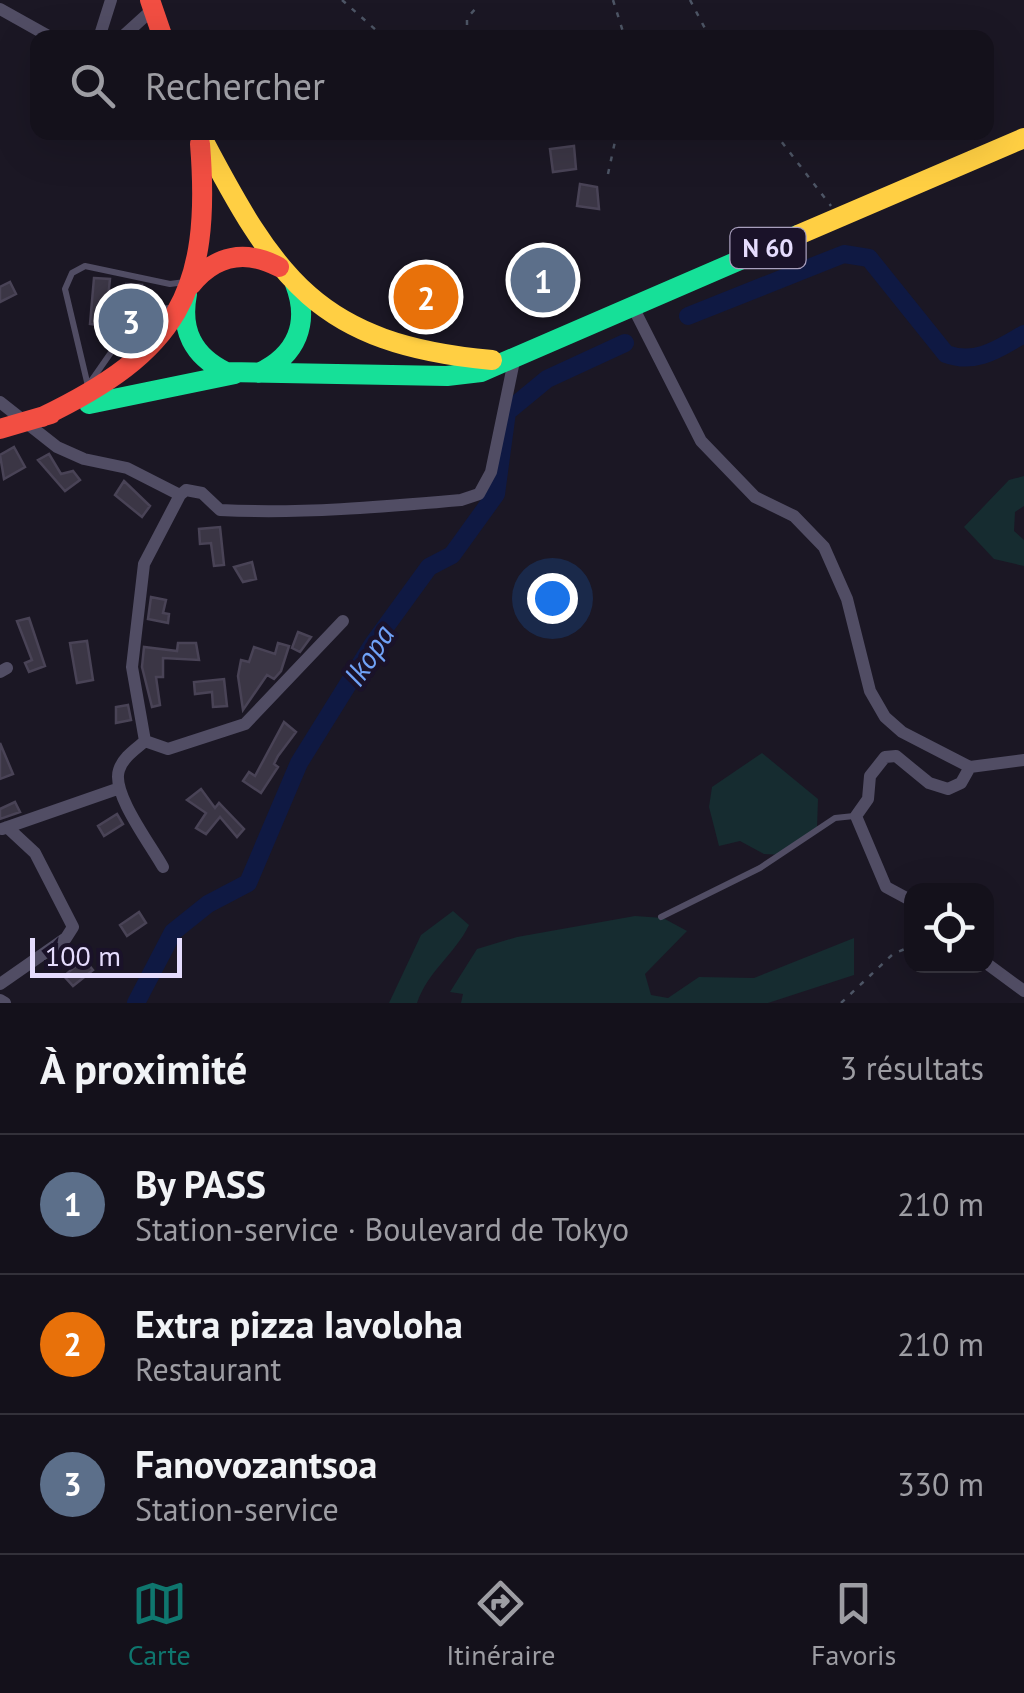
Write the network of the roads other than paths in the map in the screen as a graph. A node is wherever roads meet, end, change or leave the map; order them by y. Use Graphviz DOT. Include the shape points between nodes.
graph roads {
  1 [pos="112,0"];
  2 [pos="151,5"];
  3 [pos="0,10"];
  4 [pos="37,30"];
  5 [pos="102,30"];
  6 [pos="129,30"];
  7 [pos="160,30"];
  8 [pos="1024,138"];
  9 [pos="199,140"];
  10 [pos="203,140"];
  11 [pos="287,275"];
  12 [pos="187,291"];
  13 [pos="124,308"];
  14 [pos="140,308"];
  15 [pos="634,310"];
  16 [pos="514,361"];
  17 [pos="242,374"];
  18 [pos="83,394"];
  19 [pos="0,402"];
  20 [pos="34,419"];
  21 [pos="0,429"];
  22 [pos="180,495"];
  23 [pos="343,621"];
  24 [pos="145,741"];
  25 [pos="1024,760"];
  26 [pos="970,767"];
  27 [pos="117,789"];
  28 [pos="856,816"];
  29 [pos="4,828"];
  30 [pos="164,867"];
  31 [pos="904,896"];
  32 [pos="661,917"];
  33 [pos="994,969"];
  34 [pos="0,984"];
  35 [pos="1024,991"];
  1 -- 5 [label="street"];
  2 -- 6 [label="street"];
  2 -- 7 [label="main road"];
  3 -- 4 [label="street"];
  8 -- 15 [label="main road, N 60"];
  9 -- 12 [label="main road" via="205,217"];
  10 -- 11 [label="main road"];
  11 -- 12 [label="main road" via="254,256 235,255 209,265"];
  11 -- 16 [label="main road" via="338,320 391,347 426,357"];
  11 -- 17 [label="main road" via="303,311 298,341 278,364"];
  12 -- 14 [label="lane"];
  12 -- 17 [label="main road" via="184,323 195,350 217,368"];
  12 -- 18 [label="main road" via="145,357"];
  12 -- 18 [label="lane" via="85,266 72,273 65,290"];
  13 -- 18 [label="lane" via="114,308 112,350"];
  15 -- 16 [label="main road, N 60"];
  15 -- 26 [label="street" via="702,440 755,496 794,516 824,547 847,599 870,691 885,717"];
  16 -- 17 [label="main road" via="447,376"];
  16 -- 22 [label="street" via="491,472 479,494 343,510 242,511 220,510 202,492"];
  17 -- 20 [label="main road"];
  18 -- 20 [label="main road"];
  19 -- 20 [label="street"];
  20 -- 21 [label="main road"];
  20 -- 22 [label="street" via="57,446 127,468"];
  22 -- 24 [label="street" via="144,564 132,667"];
  23 -- 24 [label="street" via="245,724 168,749"];
  24 -- 27 [label="street" via="124,759"];
  25 -- 26 [label="street"];
  26 -- 28 [label="street" via="948,789 928,783 896,756 885,757 870,776 868,799"];
  27 -- 29 [label="street"];
  27 -- 30 [label="street"];
  28 -- 31 [label="street" via="886,886"];
  28 -- 32 [label="lane" via="835,818 760,868"];
  29 -- 34 [label="street" via="35,853 72,927"];
  33 -- 35 [label="street"];
}
